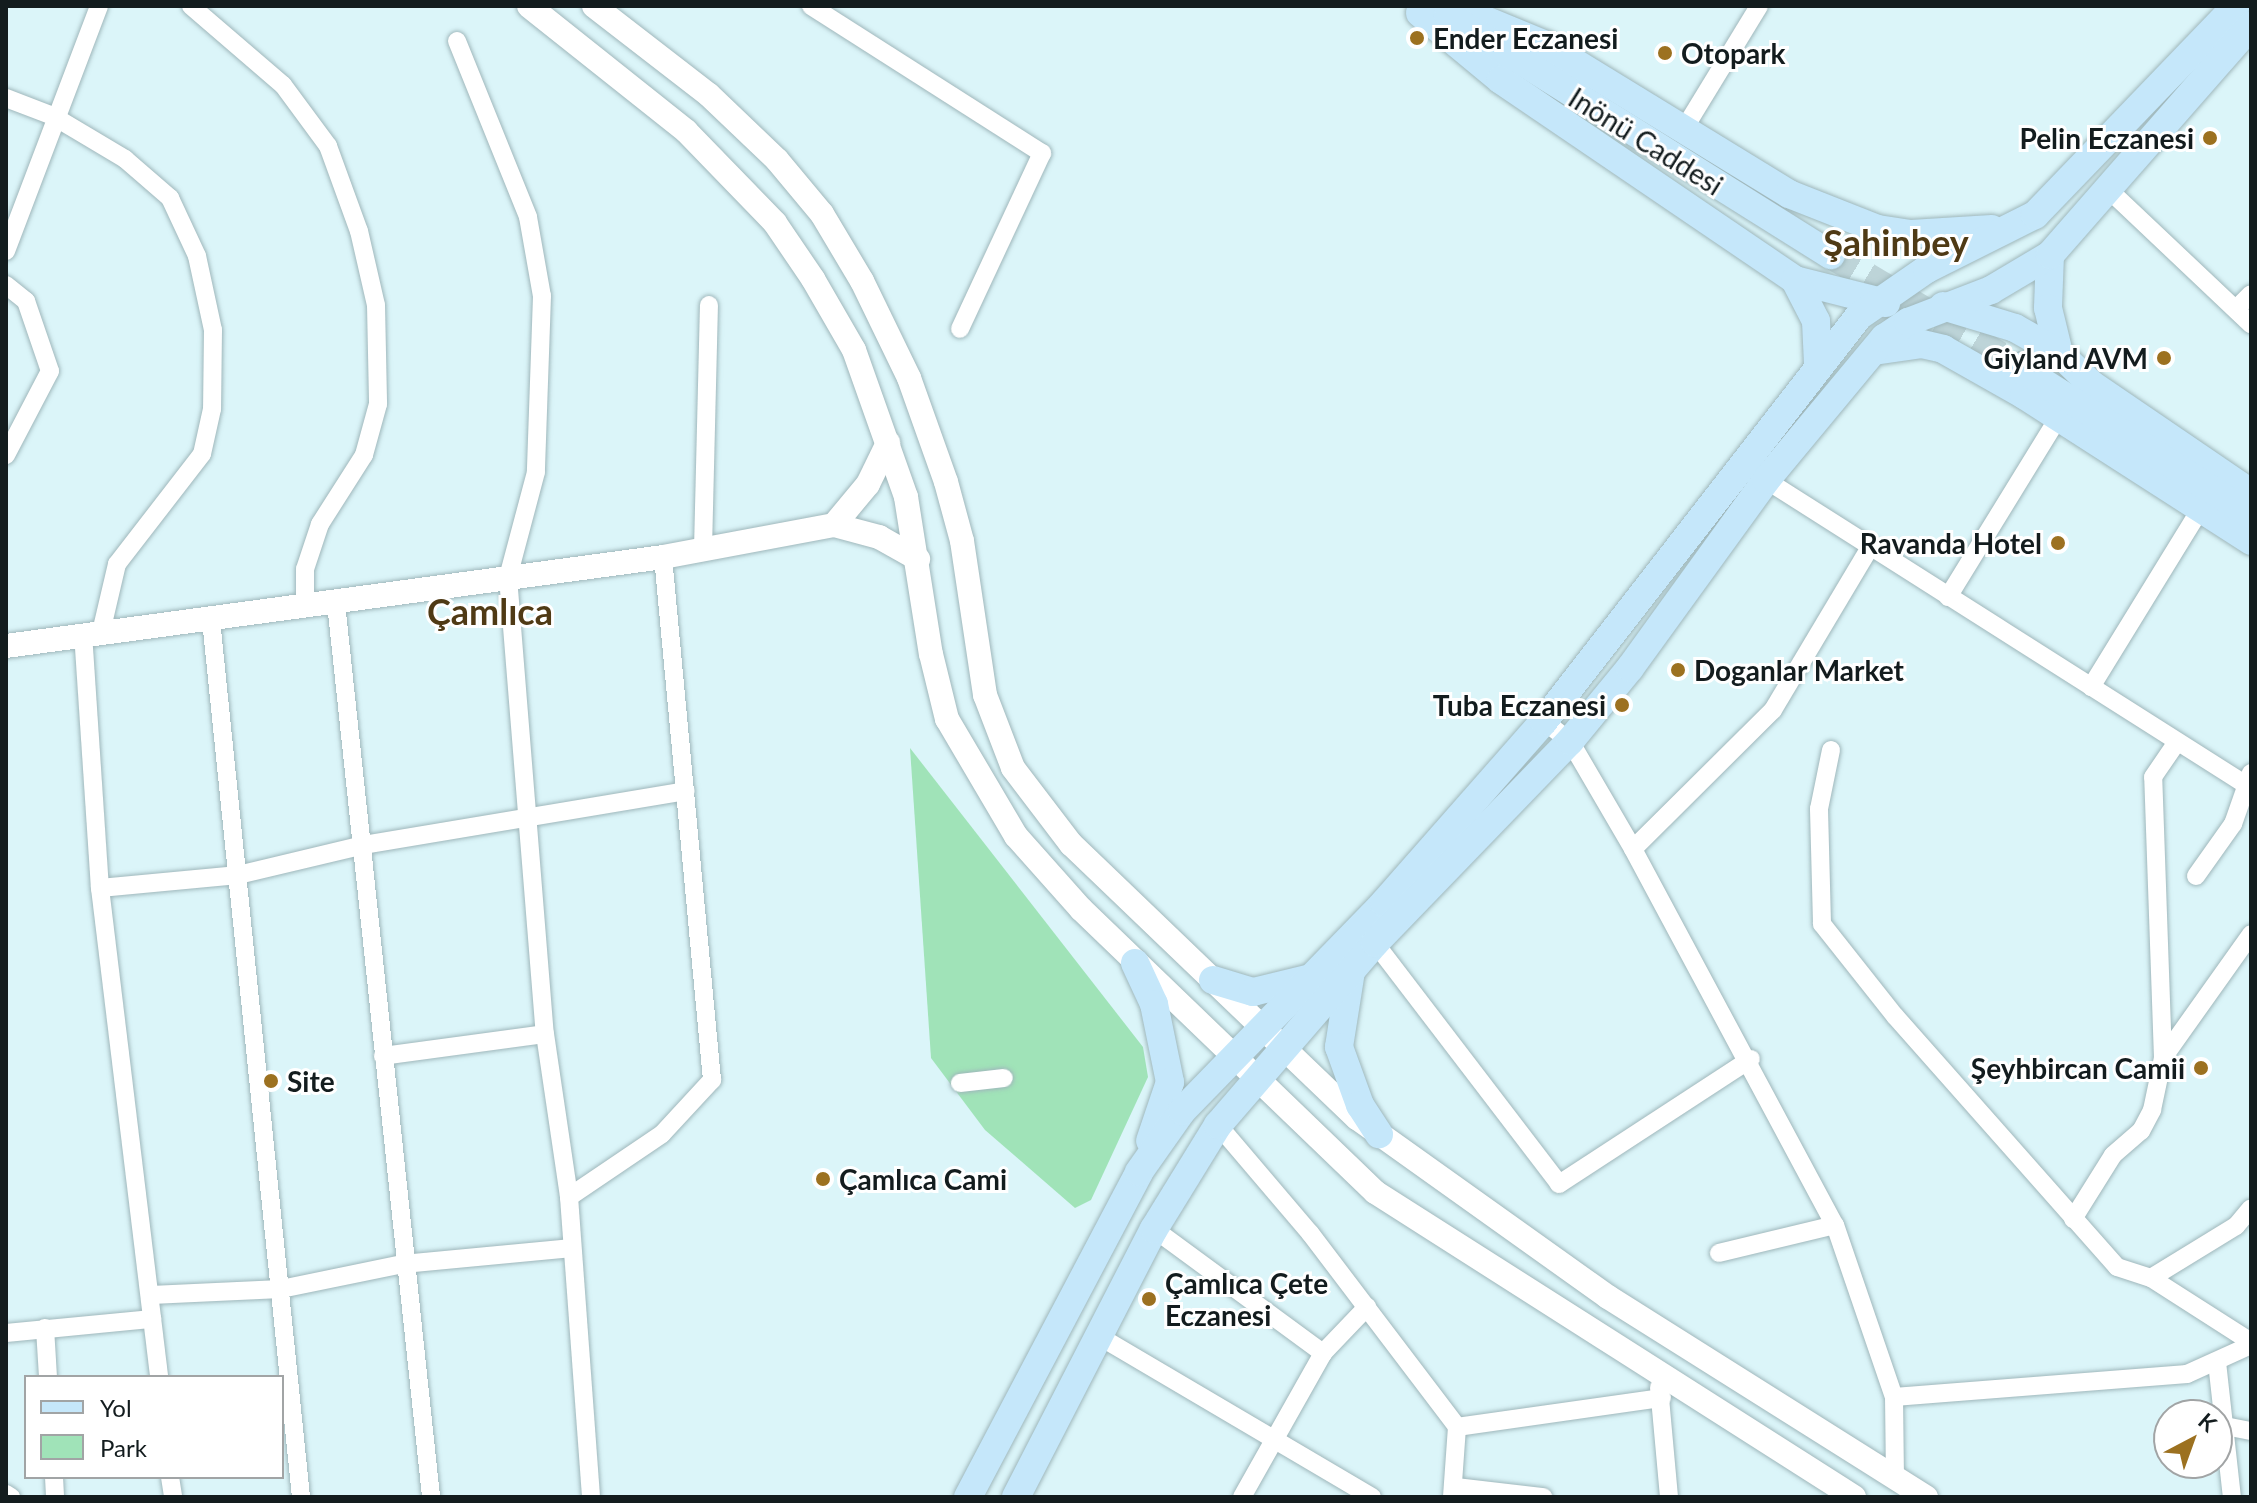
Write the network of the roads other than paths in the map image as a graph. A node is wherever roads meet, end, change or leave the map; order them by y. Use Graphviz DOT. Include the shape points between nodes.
graph roads {
  1 [pos="99,6"];
  2 [pos="191,6"];
  3 [pos="529,6"];
  4 [pos="594,6"];
  5 [pos="811,6"];
  6 [pos="1759,6"];
  7 [pos="2236,6"];
  8 [pos="1422,8"];
  9 [pos="1456,16"];
  10 [pos="2251,25"];
  11 [pos="457,41"];
  12 [pos="6,98"];
  13 [pos="53,116"];
  14 [pos="1684,129"];
  15 [pos="2108,189"];
  16 [pos="2005,228"];
  17 [pos="6,251"];
  18 [pos="1831,255"];
  19 [pos="2050,255"];
  20 [pos="1795,280"];
  21 [pos="6,285"];
  22 [pos="2251,294"];
  23 [pos="1876,302"];
  24 [pos="709,305"];
  25 [pos="1949,307"];
  26 [pos="2236,309"];
  27 [pos="2251,324"];
  28 [pos="960,329"];
  29 [pos="1874,351"];
  30 [pos="2059,353"];
  31 [pos="1818,364"];
  32 [pos="2019,367"];
  33 [pos="2058,418"];
  34 [pos="888,443"];
  35 [pos="6,455"];
  36 [pos="1766,480"];
  37 [pos="2251,493"];
  38 [pos="2200,510"];
  39 [pos="2251,515"];
  40 [pos="834,525"];
  41 [pos="2251,541"];
  42 [pos="1870,547"];
  43 [pos="703,549"];
  44 [pos="663,557"];
  45 [pos="918,559"];
  46 [pos="508,577"];
  47 [pos="1948,597"];
  48 [pos="336,603"];
  49 [pos="305,606"];
  50 [pos="211,620"];
  51 [pos="92,633"];
  52 [pos="6,646"];
  53 [pos="2091,687"];
  54 [pos="1544,721"];
  55 [pos="1570,741"];
  56 [pos="2177,742"];
  57 [pos="1831,750"];
  58 [pos="2249,782"];
  59 [pos="686,791"];
  60 [pos="526,818"];
  61 [pos="364,845"];
  62 [pos="1633,849"];
  63 [pos="238,875"];
  64 [pos="2196,876"];
  65 [pos="100,888"];
  66 [pos="2251,934"];
  67 [pos="1375,943"];
  68 [pos="1135,963"];
  69 [pos="1351,971"];
  70 [pos="1307,979"];
  71 [pos="1213,980"];
  72 [pos="1264,1027"];
  73 [pos="545,1034"];
  74 [pos="1286,1046"];
  75 [pos="383,1056"];
  76 [pos="1235,1056"];
  77 [pos="2163,1058"];
  78 [pos="1751,1059"];
  79 [pos="1259,1077"];
  80 [pos="1004,1078"];
  81 [pos="960,1083"];
  82 [pos="1218,1125"];
  83 [pos="1379,1134"];
  84 [pos="1139,1172"];
  85 [pos="569,1197"];
  86 [pos="2251,1208"];
  87 [pos="2073,1219"];
  88 [pos="1835,1225"];
  89 [pos="1154,1229"];
  90 [pos="572,1248"];
  91 [pos="1719,1253"];
  92 [pos="403,1264"];
  93 [pos="2151,1278"];
  94 [pos="281,1289"];
  95 [pos="151,1295"];
  96 [pos="1367,1307"];
  97 [pos="152,1319"];
  98 [pos="45,1328"];
  99 [pos="6,1333"];
  100 [pos="1097,1335"];
  101 [pos="2251,1344"];
  102 [pos="1323,1353"];
  103 [pos="2217,1362"];
  104 [pos="1655,1373"];
  105 [pos="48,1375"];
  106 [pos="159,1375"];
  107 [pos="1894,1397"];
  108 [pos="1662,1398"];
  109 [pos="2222,1399"];
  110 [pos="1457,1427"];
  111 [pos="1272,1438"];
  112 [pos="1895,1475"];
  113 [pos="1454,1492"];
  114 [pos="6,1494"];
  115 [pos="11,1497"];
  116 [pos="301,1497"];
  117 [pos="431,1497"];
  118 [pos="591,1497"];
  119 [pos="968,1497"];
  120 [pos="1016,1497"];
  121 [pos="1242,1497"];
  122 [pos="1372,1497"];
  123 [pos="1543,1497"];
  124 [pos="1669,1497"];
  125 [pos="1854,1497"];
  126 [pos="1926,1497"];
  1 -- 13 [label="street"];
  2 -- 49 [label="street" via="283,85 328,146 359,231 376,305 378,404 364,455 320,524 305,569"];
  3 -- 34 [label="main road" via="686,131 775,223 854,350"];
  4 -- 71 [label="main road" via="709,95 777,160 822,214 909,378 946,482 962,541 985,695 1013,768 1071,844"];
  5 -- 28 [label="street" via="1042,153"];
  6 -- 14 [label="street"];
  7 -- 16 [label="main road" via="2062,190 2035,215"];
  8 -- 9 [label="main road"];
  8 -- 20 [label="main road" via="1501,80"];
  9 -- 14 [label="main road" via="1546,45"];
  9 -- 18 [label="main road, Inönü Caddesi"];
  10 -- 15 [label="main road"];
  11 -- 46 [label="street" via="528,217 542,296 536,472"];
  12 -- 13 [label="street"];
  13 -- 17 [label="street"];
  13 -- 51 [label="street" via="125,159 170,198 197,256 213,330 212,409 202,454 117,564"];
  14 -- 16 [label="main road" via="1789,194 1878,229 1911,234"];
  15 -- 19 [label="main road"];
  15 -- 26 [label="street"];
  16 -- 23 [label="main road"];
  19 -- 25 [label="main road" via="1991,290"];
  19 -- 30 [label="main road" via="2048,308"];
  20 -- 23 [label="main road"];
  20 -- 31 [label="main road" via="1816,321"];
  21 -- 35 [label="street" via="26,301 50,371"];
  22 -- 26 [label="street"];
  23 -- 25 [label="main road"];
  23 -- 31 [label="main road"];
  24 -- 43 [label="street"];
  25 -- 29 [label="main road" via="1908,322"];
  25 -- 30 [label="main road" via="2015,328"];
  26 -- 27 [label="street"];
  29 -- 33 [label="main road" via="1922,344 1943,349"];
  29 -- 36 [label="main road"];
  30 -- 37 [label="main road" via="2129,411"];
  31 -- 54 [label="main road"];
  32 -- 39 [label="main road"];
  33 -- 38 [label="main road"];
  33 -- 47 [label="street"];
  34 -- 40 [label="main road" via="868,484"];
  34 -- 45 [label="main road"];
  36 -- 42 [label="street"];
  36 -- 55 [label="main road" via="1630,668"];
  38 -- 41 [label="main road"];
  38 -- 53 [label="street"];
  40 -- 43 [label="main road"];
  40 -- 45 [label="main road" via="879,537"];
  42 -- 47 [label="street"];
  42 -- 62 [label="street" via="1773,710"];
  43 -- 44 [label="main road"];
  44 -- 46 [label="main road"];
  44 -- 59 [label="street"];
  45 -- 68 [label="main road" via="931,654 947,719 978,779 1016,836"];
  46 -- 48 [label="main road"];
  46 -- 60 [label="street"];
  47 -- 53 [label="street"];
  48 -- 49 [label="main road"];
  48 -- 61 [label="street"];
  49 -- 50 [label="main road"];
  50 -- 51 [label="main road"];
  50 -- 63 [label="street"];
  51 -- 52 [label="main road"];
  51 -- 65 [label="street"];
  53 -- 56 [label="street"];
  54 -- 55 [label="street"];
  54 -- 70 [label="main road" via="1384,903"];
  55 -- 62 [label="street"];
  55 -- 67 [label="main road"];
  56 -- 58 [label="street"];
  56 -- 77 [label="street" via="2153,777"];
  57 -- 87 [label="street" via="1819,809 1822,924 1895,1016"];
  58 -- 64 [label="street" via="2233,824"];
  59 -- 60 [label="street"];
  59 -- 85 [label="street" via="712,1080 662,1134"];
  60 -- 61 [label="street"];
  60 -- 73 [label="street"];
  61 -- 63 [label="street"];
  61 -- 75 [label="street"];
  62 -- 78 [label="street"];
  63 -- 65 [label="street"];
  63 -- 94 [label="street" via="254,1077"];
  65 -- 95 [label="street"];
  66 -- 77 [label="street"];
  67 -- 69 [label="main road"];
  67 -- 78 [label="street" via="1559,1184"];
  68 -- 76 [label="main road"];
  68 -- 84 [label="main road" via="1154,1004 1170,1082"];
  69 -- 74 [label="main road"];
  69 -- 83 [label="main road" via="1339,1047 1360,1105"];
  70 -- 71 [label="main road" via="1253,992"];
  70 -- 72 [label="main road"];
  71 -- 72 [label="main road"];
  72 -- 74 [label="main road"];
  72 -- 76 [label="main road"];
  73 -- 75 [label="street"];
  73 -- 85 [label="street"];
  74 -- 79 [label="main road"];
  74 -- 83 [label="main road"];
  75 -- 92 [label="street"];
  76 -- 79 [label="main road"];
  76 -- 84 [label="main road" via="1182,1111"];
  77 -- 87 [label="street" via="2152,1110 2141,1131 2113,1155"];
  78 -- 88 [label="street"];
  79 -- 82 [label="main road"];
  79 -- 104 [label="main road" via="1309,1133 1375,1192"];
  80 -- 81 [label="street"];
  82 -- 89 [label="main road"];
  82 -- 96 [label="street"];
  83 -- 112 [label="main road" via="1608,1297"];
  84 -- 119 [label="main road"];
  85 -- 90 [label="street"];
  86 -- 93 [label="street" via="2236,1226"];
  87 -- 93 [label="street" via="2117,1267"];
  88 -- 91 [label="street"];
  88 -- 107 [label="street"];
  89 -- 100 [label="main road"];
  89 -- 102 [label="street"];
  90 -- 92 [label="street"];
  90 -- 118 [label="street"];
  92 -- 94 [label="street"];
  92 -- 117 [label="street"];
  93 -- 101 [label="street"];
  94 -- 95 [label="street"];
  94 -- 116 [label="street"];
  95 -- 97 [label="street"];
  96 -- 102 [label="street"];
  96 -- 110 [label="street"];
  97 -- 98 [label="street"];
  97 -- 106 [label="street"];
  98 -- 99 [label="street"];
  98 -- 105 [label="street"];
  100 -- 111 [label="street"];
  100 -- 120 [label="main road"];
  101 -- 103 [label="street"];
  102 -- 111 [label="street"];
  103 -- 107 [label="street" via="2187,1374"];
  103 -- 109 [label="street"];
  104 -- 108 [label="street"];
  104 -- 125 [label="main road"];
  107 -- 112 [label="street"];
  108 -- 110 [label="street"];
  108 -- 124 [label="street"];
  110 -- 113 [label="street"];
  111 -- 121 [label="street"];
  111 -- 122 [label="street"];
  112 -- 126 [label="main road"];
  113 -- 123 [label="street"];
  114 -- 115 [label="street"];
}
